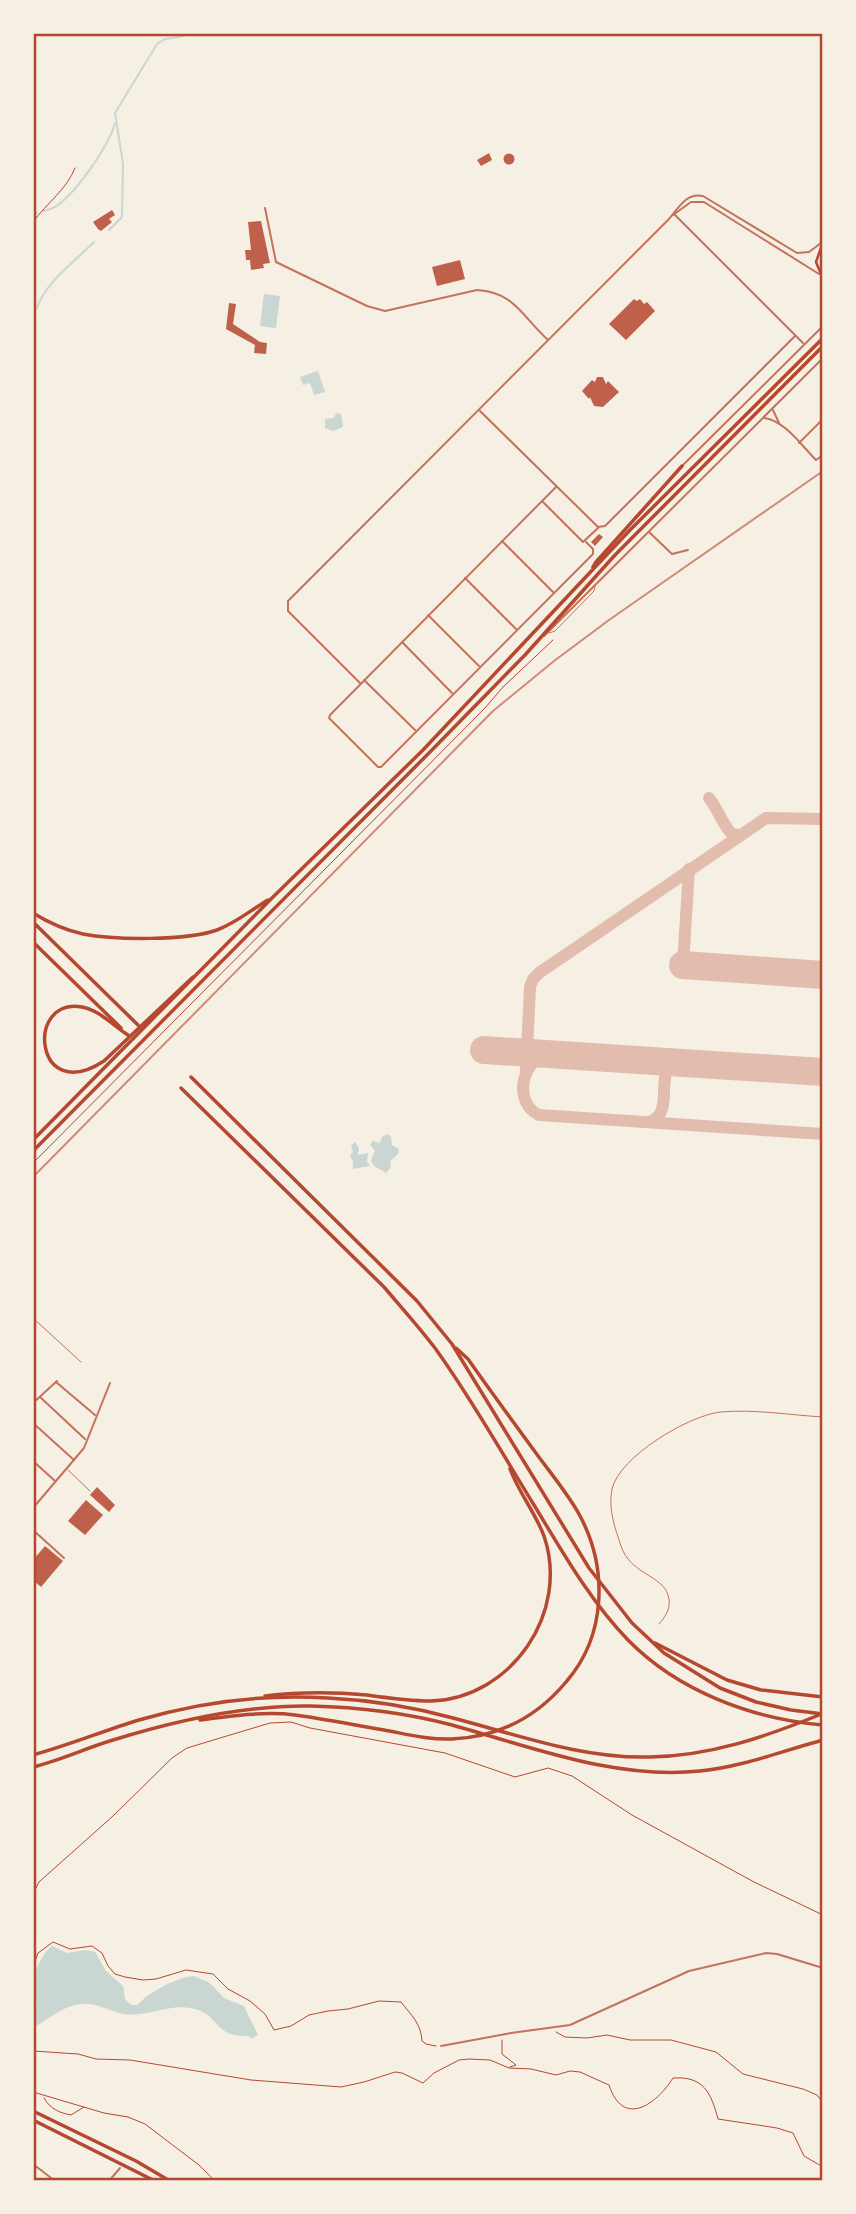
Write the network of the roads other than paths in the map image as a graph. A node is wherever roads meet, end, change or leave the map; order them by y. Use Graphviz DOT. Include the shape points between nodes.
graph roads {
  1 [pos="265,208"];
  2 [pos="674,215"];
  3 [pos="822,242"];
  4 [pos="819,274"];
  5 [pos="823,279"];
  6 [pos="823,326"];
  7 [pos="795,336"];
  8 [pos="823,338"];
  9 [pos="548,340"];
  10 [pos="804,345"];
  11 [pos="823,346"];
  12 [pos="823,358"];
  13 [pos="774,407"];
  14 [pos="479,410"];
  15 [pos="763,418"];
  16 [pos="823,419"];
  17 [pos="780,424"];
  18 [pos="799,443"];
  19 [pos="823,455"];
  20 [pos="682,466"];
  21 [pos="556,487"];
  22 [pos="542,501"];
  23 [pos="598,527"];
  24 [pos="649,531"];
  25 [pos="502,541"];
  26 [pos="586,542"];
  27 [pos="688,550"];
  28 [pos="593,569"];
  29 [pos="465,578"];
  30 [pos="554,592"];
  31 [pos="428,614"];
  32 [pos="517,630"];
  33 [pos="540,638"];
  34 [pos="401,641"];
  35 [pos="480,667"];
  36 [pos="363,679"];
  37 [pos="360,683"];
  38 [pos="454,694"];
  39 [pos="417,731"];
  40 [pos="273,897"];
  41 [pos="33,913"];
  42 [pos="33,922"];
  43 [pos="33,942"];
  44 [pos="195,977"];
  45 [pos="33,1013"];
  46 [pos="138,1025"];
  47 [pos="191,1077"];
  48 [pos="181,1088"];
  49 [pos="33,1100"];
  50 [pos="33,1140"];
  51 [pos="33,1151"];
  52 [pos="33,1318"];
  53 [pos="452,1344"];
  54 [pos="81,1362"];
  55 [pos="110,1383"];
  56 [pos="40,1396"];
  57 [pos="33,1404"];
  58 [pos="96,1416"];
  59 [pos="823,1417"];
  60 [pos="33,1423"];
  61 [pos="87,1440"];
  62 [pos="74,1460"];
  63 [pos="33,1461"];
  64 [pos="507,1461"];
  65 [pos="66,1469"];
  66 [pos="55,1481"];
  67 [pos="90,1491"];
  68 [pos="33,1500"];
  69 [pos="37,1503"];
  70 [pos="33,1508"];
  71 [pos="33,1530"];
  72 [pos="64,1558"];
  73 [pos="659,1624"];
  74 [pos="650,1640"];
  75 [pos="823,1697"];
  76 [pos="252,1698"];
  77 [pos="823,1714"];
  78 [pos="174,1723"];
  79 [pos="823,1725"];
  80 [pos="823,1740"];
  81 [pos="33,1755"];
  82 [pos="33,1767"];
  83 [pos="823,1970"];
  84 [pos="823,1999"];
  85 [pos="441,2046"];
  86 [pos="33,2111"];
  87 [pos="33,2120"];
  88 [pos="33,2164"];
  89 [pos="120,2168"];
  90 [pos="55,2181"];
  91 [pos="109,2181"];
  92 [pos="155,2181"];
  93 [pos="170,2181"];
  1 -- 9 [label="street" via="276,262 368,306 385,311 492,290 508,299"];
  2 -- 3 [label="street" via="688,197 699,195 797,253 809,253"];
  2 -- 4 [label="street" via="691,202 704,202"];
  2 -- 7 [label="street"];
  2 -- 9 [label="street"];
  3 -- 4 [label="main road" via="816,262"];
  4 -- 5 [label="main road"];
  6 -- 10 [label="street"];
  7 -- 10 [label="street"];
  7 -- 23 [label="street" via="605,526"];
  8 -- 28 [label="highway"];
  9 -- 14 [label="street"];
  10 -- 20 [label="street"];
  11 -- 33 [label="highway" via="615,555"];
  12 -- 13 [label="street"];
  13 -- 15 [label="street"];
  13 -- 17 [label="street"];
  14 -- 21 [label="street"];
  14 -- 37 [label="street" via="288,601 288,611"];
  15 -- 17 [label="street"];
  15 -- 24 [label="street"];
  16 -- 18 [label="street"];
  17 -- 18 [label="street"];
  18 -- 19 [label="street" via="816,460"];
  20 -- 28 [label="highway"];
  21 -- 22 [label="street"];
  21 -- 23 [label="street"];
  22 -- 25 [label="street"];
  22 -- 26 [label="street"];
  23 -- 26 [label="street"];
  24 -- 27 [label="street" via="672,555"];
  24 -- 33 [label="street"];
  25 -- 29 [label="street"];
  25 -- 30 [label="street"];
  26 -- 30 [label="street" via="593,554"];
  28 -- 40 [label="highway" via="432,740"];
  29 -- 31 [label="street"];
  29 -- 32 [label="street"];
  30 -- 32 [label="street"];
  31 -- 34 [label="street"];
  31 -- 35 [label="street"];
  32 -- 35 [label="street"];
  33 -- 51 [label="highway"];
  34 -- 36 [label="street"];
  34 -- 38 [label="street"];
  35 -- 38 [label="street"];
  36 -- 37 [label="street"];
  36 -- 39 [label="street"];
  37 -- 39 [label="street" via="329,717 378,767"];
  38 -- 39 [label="street"];
  40 -- 41 [label="highway" via="215,931 180,938 83,934"];
  40 -- 44 [label="highway"];
  42 -- 46 [label="highway"];
  43 -- 44 [label="highway" via="128,1035 86,1007 58,1012 44,1032 44,1046 60,1069 74,1073 104,1061"];
  44 -- 50 [label="highway"];
  45 -- 49 [label="highway"];
  47 -- 53 [label="highway" via="391,1273"];
  48 -- 64 [label="highway" via="399,1304 434,1348"];
  52 -- 54 [label="lane"];
  53 -- 74 [label="highway" via="589,1567"];
  53 -- 78 [label="highway" via="468,1359 558,1484 589,1536 599,1576 599,1605 584,1657 570,1678 536,1712 480,1736 431,1738 291,1714"];
  55 -- 58 [label="street"];
  56 -- 57 [label="street"];
  56 -- 58 [label="street" via="57,1381"];
  56 -- 61 [label="street"];
  58 -- 61 [label="street"];
  59 -- 73 [label="lane" via="751,1412 705,1415 668,1432 619,1474 612,1489 612,1515 627,1559 661,1584 668,1595 668,1610"];
  60 -- 62 [label="street"];
  61 -- 62 [label="street"];
  62 -- 65 [label="street"];
  63 -- 66 [label="street"];
  64 -- 76 [label="highway" via="544,1536 550,1588 531,1642 506,1671 475,1690 433,1701 327,1692"];
  64 -- 79 [label="highway" via="577,1574 628,1640 681,1680 727,1703 792,1723"];
  65 -- 66 [label="street"];
  65 -- 67 [label="lane"];
  66 -- 69 [label="street"];
  68 -- 69 [label="street"];
  69 -- 70 [label="street"];
  71 -- 72 [label="street"];
  74 -- 75 [label="highway" via="727,1680 761,1690"];
  74 -- 77 [label="highway" via="720,1688 756,1702"];
  76 -- 77 [label="highway" via="327,1698 410,1708 551,1744 652,1758 699,1753 768,1735"];
  76 -- 81 [label="highway" via="142,1719"];
  78 -- 80 [label="highway" via="235,1710 364,1709 451,1725 524,1748 602,1765 675,1772 737,1765"];
  78 -- 82 [label="highway"];
  83 -- 84 [label="street"];
  83 -- 85 [label="street" via="766,1953 689,1970 570,2025"];
  86 -- 93 [label="highway"];
  87 -- 92 [label="highway"];
  88 -- 90 [label="street"];
  89 -- 91 [label="street"];
}
